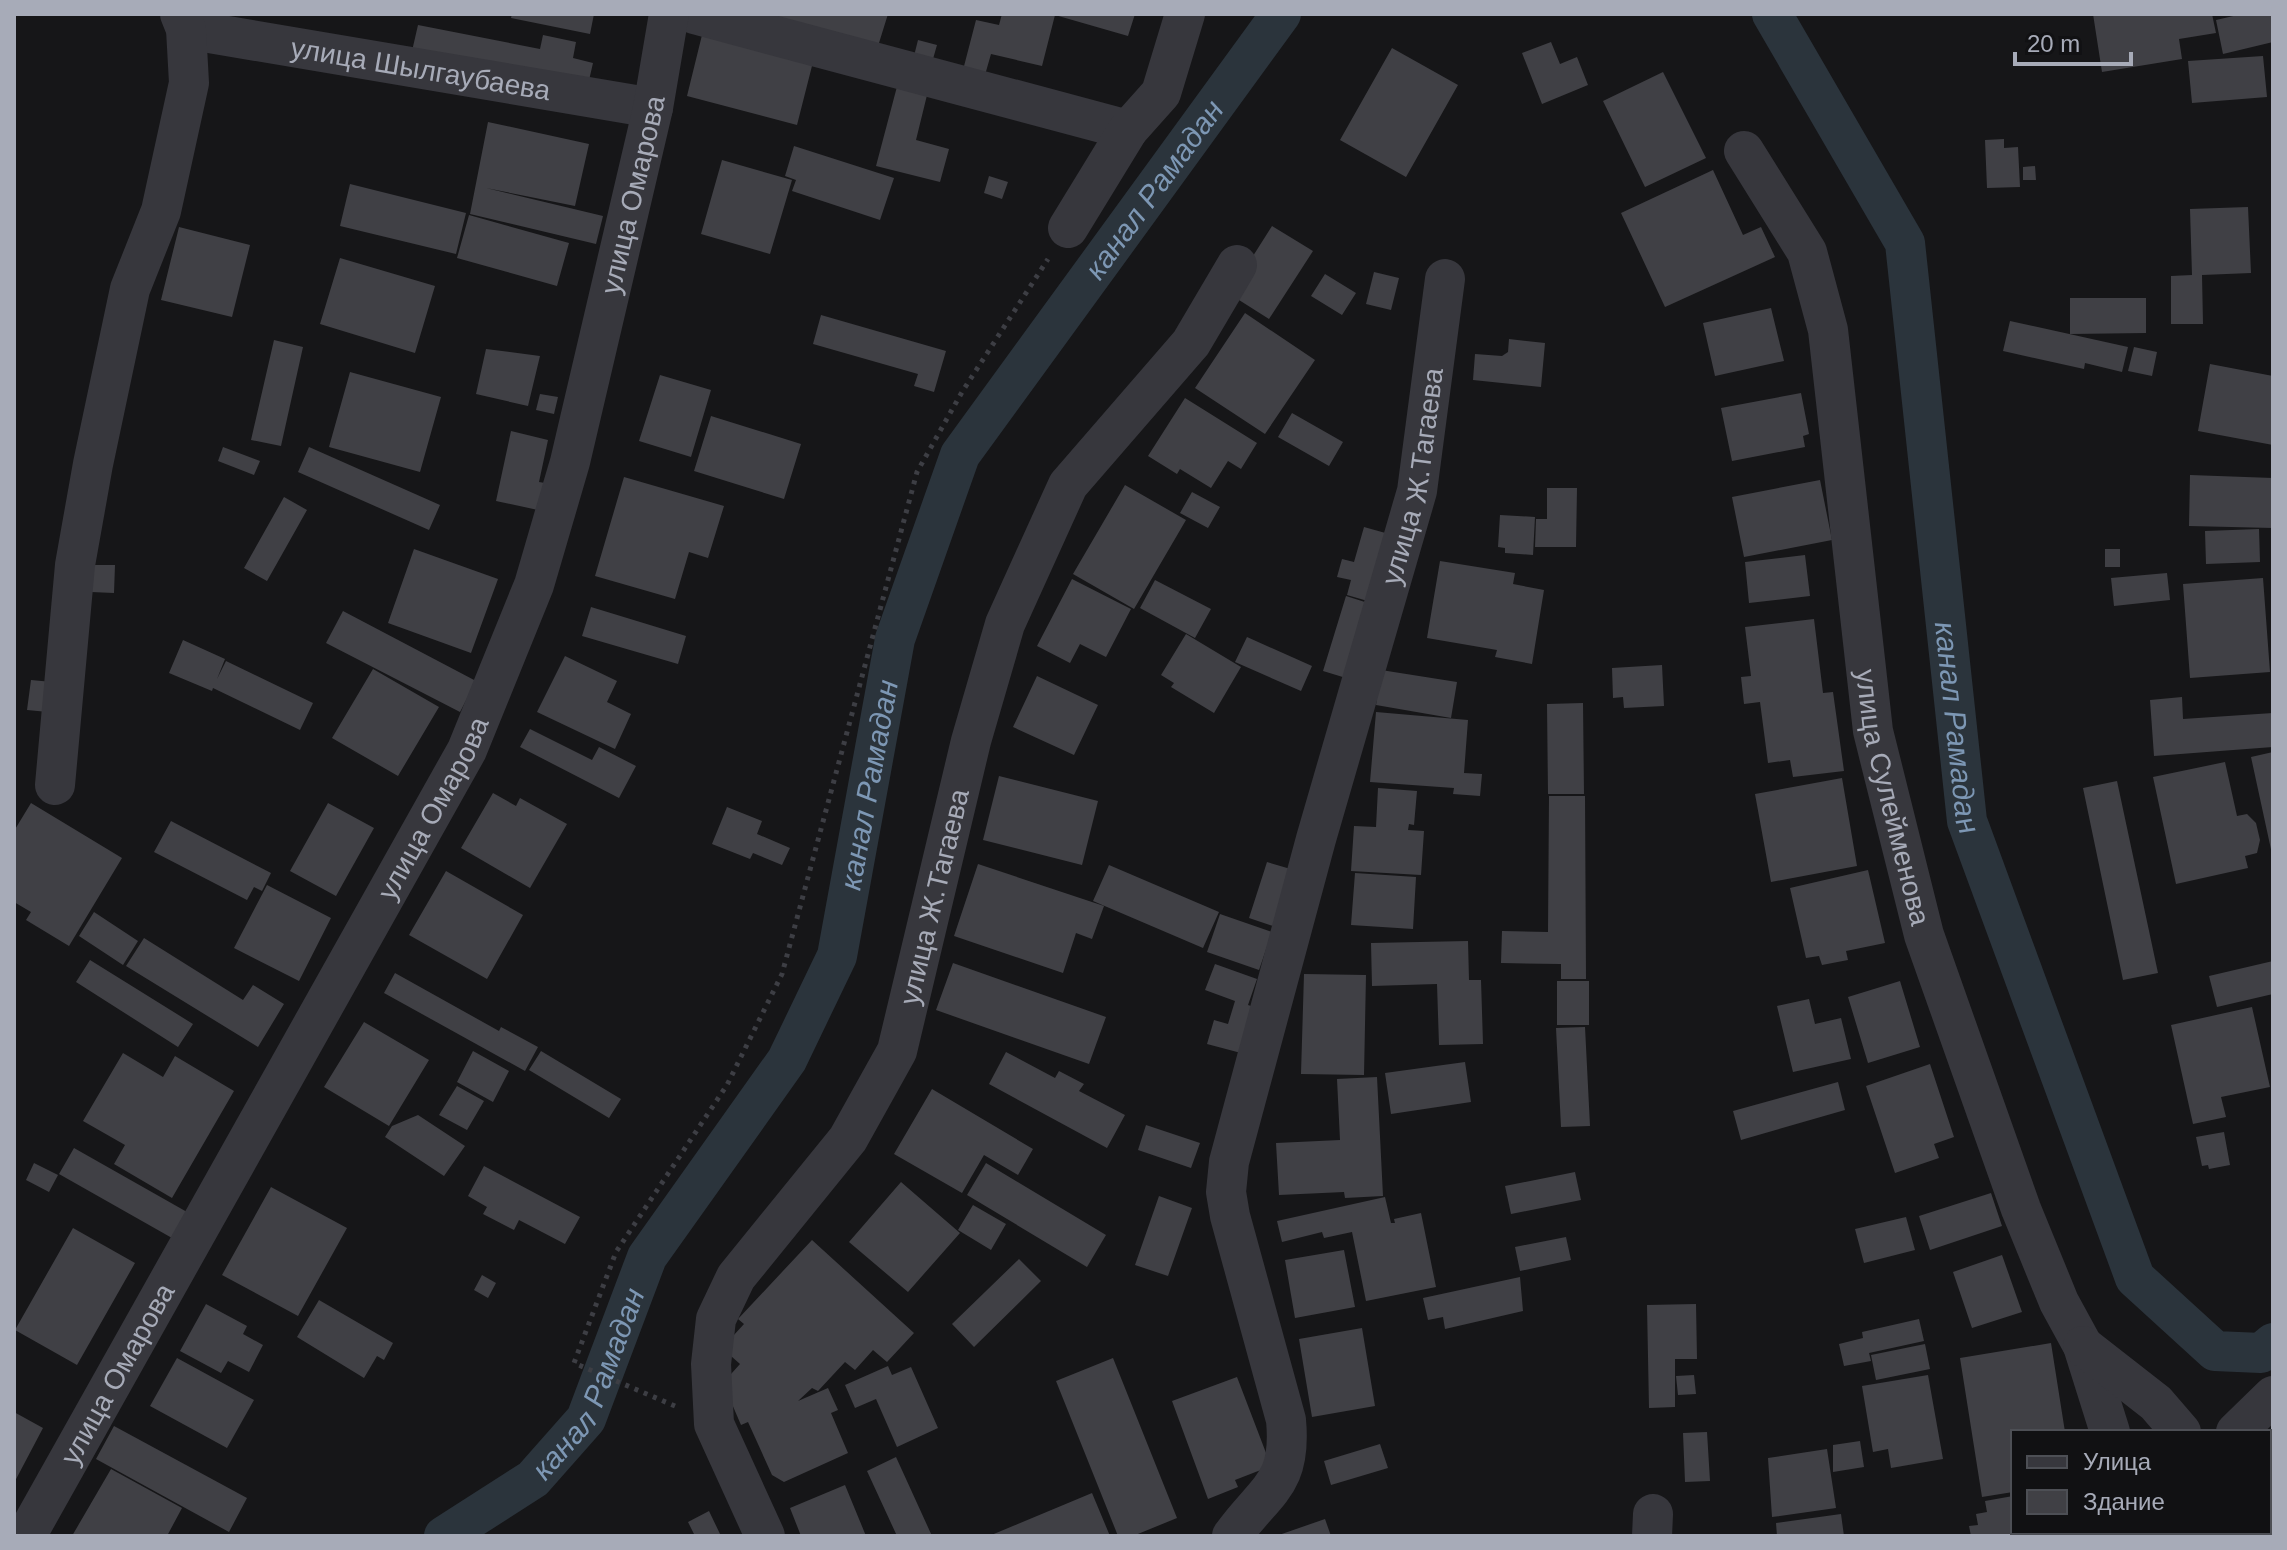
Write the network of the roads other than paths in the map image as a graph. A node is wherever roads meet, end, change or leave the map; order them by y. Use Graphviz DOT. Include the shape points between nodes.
graph roads {
  1 [pos="669,14"];
  2 [pos="694,14"];
  3 [pos="1185,14"];
  4 [pos="183,21"];
  5 [pos="653,108"];
  6 [pos="1128,130"];
  7 [pos="1744,151"];
  8 [pos="1068,228"];
  9 [pos="1237,265"];
  10 [pos="1445,279"];
  11 [pos="55,785"];
  12 [pos="2083,1346"];
  13 [pos="2273,1396"];
  14 [pos="2109,1430"];
  15 [pos="2179,1430"];
  16 [pos="2238,1430"];
  17 [pos="26,1536"];
  18 [pos="765,1536"];
  19 [pos="1232,1536"];
  1 -- 5 [label="street, улица Омарова"];
  2 -- 6 [label="street"];
  3 -- 6 [label="street" via="1161,93"];
  4 -- 5 [label="street, улица Шылгаубаева"];
  4 -- 11 [label="street" via="189,83 161,211 130,289 75,565"];
  5 -- 17 [label="street, улица Омарова" via="570,462 534,585 467,750"];
  6 -- 8 [label="street"];
  7 -- 12 [label="street, улица Сулейменова" via="1807,252 1828,330 1873,731 1924,935 2021,1209"];
  9 -- 18 [label="street, улица Ж.Тагаева" via="1191,343 1068,485 1005,624 971,741 897,1051 848,1139 736,1277 716,1319 711,1364 714,1424"];
  10 -- 19 [label="street, улица Ж.Тагаева" via="1417,491 1229,1162 1230,1216 1286,1420 1288,1445 1287,1461 1273,1489"];
  12 -- 14 [label="street, улица Сулейменова"];
  12 -- 15 [label="street" via="2156,1403"];
  13 -- 16 [label="street"];
}
